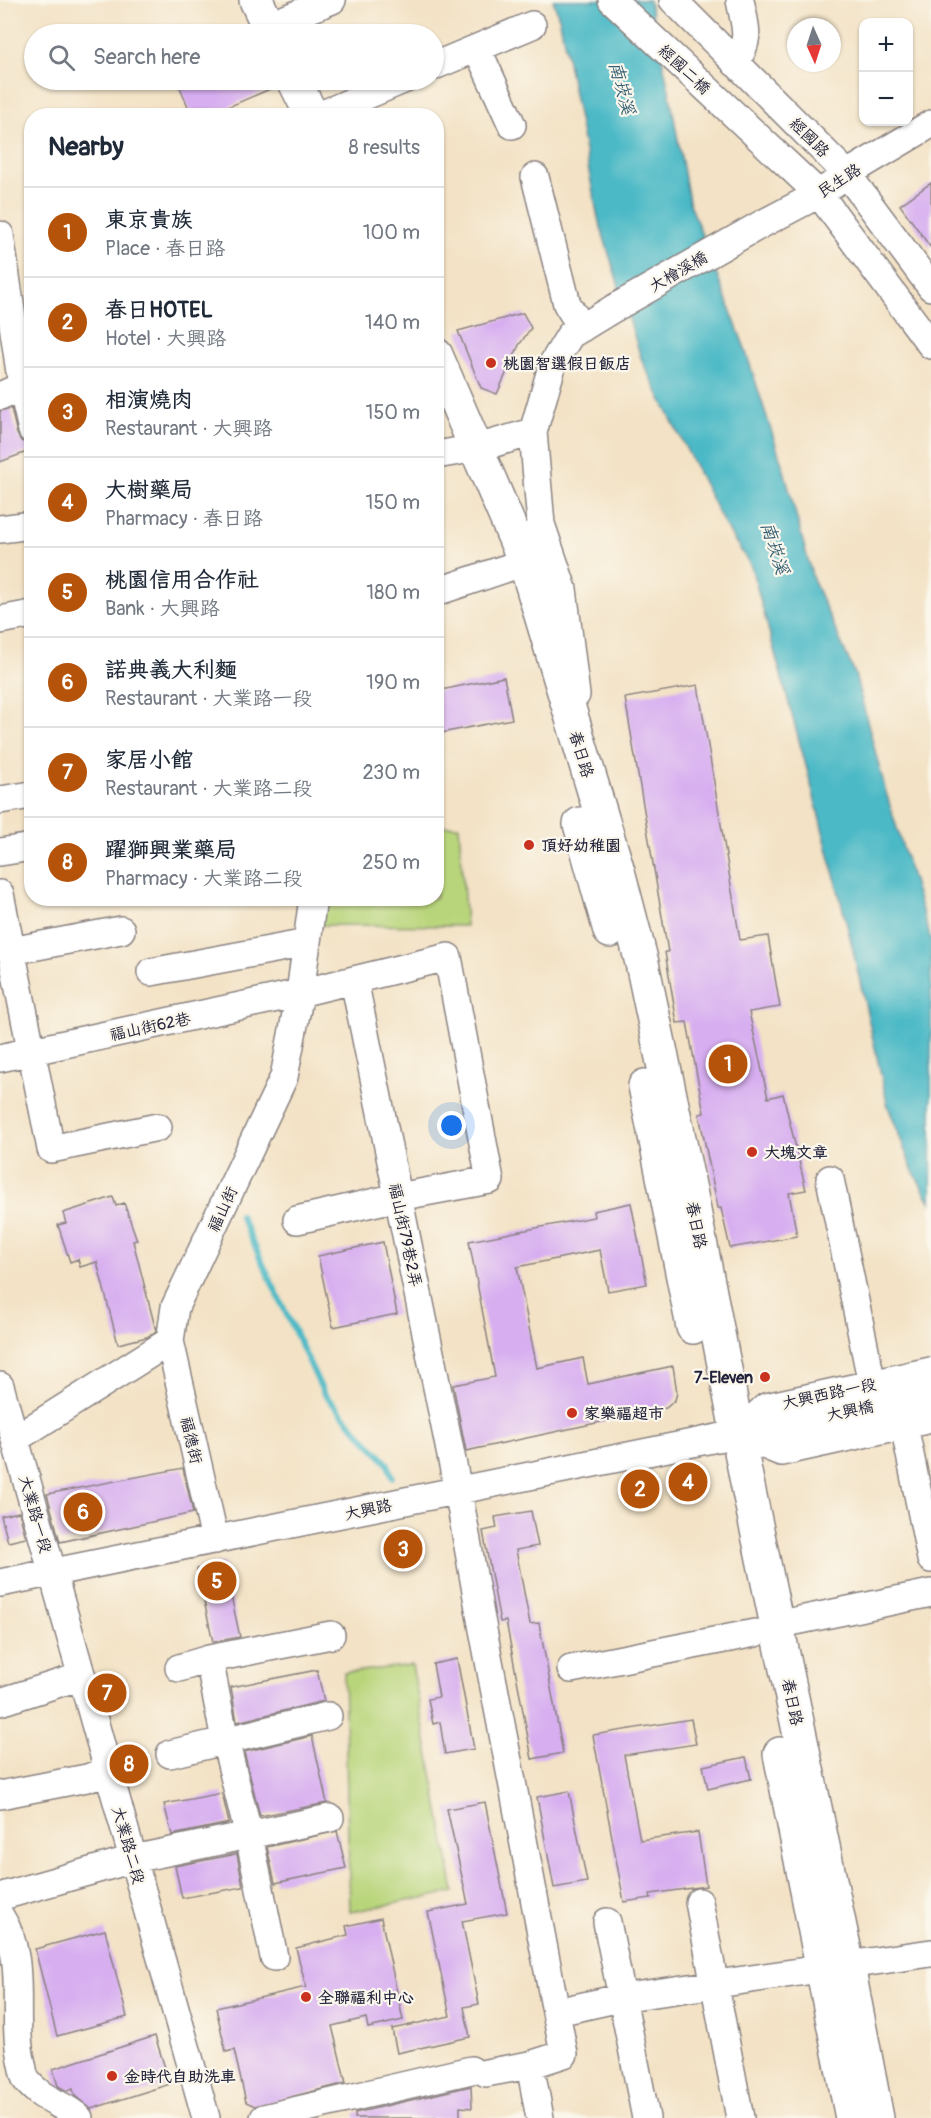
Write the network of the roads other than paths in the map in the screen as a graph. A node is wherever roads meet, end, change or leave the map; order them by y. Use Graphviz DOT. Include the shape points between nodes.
graph roads {
  1 [pos="332,0"];
  2 [pos="612,0"];
  3 [pos="673,0"];
  4 [pos="740,0"];
  5 [pos="276,19"];
  6 [pos="532,25"];
  7 [pos="477,48"];
  8 [pos="444,62"];
  9 [pos="735,63"];
  10 [pos="303,90"];
  11 [pos="317,90"];
  12 [pos="379,90"];
  13 [pos="318,108"];
  14 [pos="322,108"];
  15 [pos="337,108"];
  16 [pos="512,124"];
  17 [pos="931,124"];
  18 [pos="847,174"];
  19 [pos="535,177"];
  20 [pos="819,194"];
  21 [pos="746,233"];
  22 [pos="0,235"];
  23 [pos="931,287"];
  24 [pos="582,328"];
  25 [pos="931,345"];
  26 [pos="11,391"];
  27 [pos="444,392"];
  28 [pos="24,415"];
  29 [pos="444,419"];
  30 [pos="533,432"];
  31 [pos="457,451"];
  32 [pos="541,524"];
  33 [pos="24,526"];
  34 [pos="0,530"];
  35 [pos="515,566"];
  36 [pos="444,589"];
  37 [pos="24,616"];
  38 [pos="0,620"];
  39 [pos="584,759"];
  40 [pos="24,796"];
  41 [pos="0,800"];
  42 [pos="24,848"];
  43 [pos="0,852"];
  44 [pos="0,894"];
  45 [pos="312,906"];
  46 [pos="121,930"];
  47 [pos="307,943"];
  48 [pos="11,951"];
  49 [pos="152,972"];
  50 [pos="354,980"];
  51 [pos="300,993"];
  52 [pos="32,1051"];
  53 [pos="0,1058"];
  54 [pos="158,1127"];
  55 [pos="830,1179"];
  56 [pos="398,1197"];
  57 [pos="297,1220"];
  58 [pos="170,1341"];
  59 [pos="931,1371"];
  60 [pos="872,1383"];
  61 [pos="0,1386"];
  62 [pos="931,1392"];
  63 [pos="931,1419"];
  64 [pos="904,1425"];
  65 [pos="768,1427"];
  66 [pos="726,1436"];
  67 [pos="15,1439"];
  68 [pos="458,1490"];
  69 [pos="215,1540"];
  70 [pos="931,1559"];
  71 [pos="53,1573"];
  72 [pos="0,1583"];
  73 [pos="931,1593"];
  74 [pos="766,1629"];
  75 [pos="331,1635"];
  76 [pos="209,1659"];
  77 [pos="179,1668"];
  78 [pos="571,1669"];
  79 [pos="82,1677"];
  80 [pos="0,1702"];
  81 [pos="328,1716"];
  82 [pos="225,1740"];
  83 [pos="170,1754"];
  84 [pos="108,1771"];
  85 [pos="0,1795"];
  86 [pos="330,1818"];
  87 [pos="249,1836"];
  88 [pos="133,1859"];
  89 [pos="699,1902"];
  90 [pos="3,1906"];
  91 [pos="607,1922"];
  92 [pos="931,1953"];
  93 [pos="274,1957"];
  94 [pos="836,1968"];
  95 [pos="715,1986"];
  96 [pos="620,1998"];
  97 [pos="557,2012"];
  98 [pos="530,2066"];
  99 [pos="79,2118"];
  100 [pos="206,2118"];
  101 [pos="264,2118"];
  102 [pos="540,2118"];
  103 [pos="646,2118"];
  104 [pos="740,2118"];
  105 [pos="852,2118"];
  106 [pos="877,2118"];
  1 -- 5 [label="street"];
  2 -- 20 [label="street, 經國二橋"];
  3 -- 9 [label="street, 經國路"];
  4 -- 9 [label="street" via="747,38"];
  6 -- 7 [label="street"];
  7 -- 8 [label="street"];
  7 -- 16 [label="street"];
  9 -- 18 [label="street, 經國路"];
  10 -- 13 [label="main road"];
  11 -- 14 [label="main road"];
  12 -- 15 [label="street"];
  17 -- 18 [label="street, 民生路"];
  18 -- 20 [label="street, 民生路"];
  18 -- 23 [label="street, 經國路"];
  19 -- 24 [label="street" via="567,304"];
  20 -- 21 [label="street, 民生路"];
  20 -- 25 [label="street"];
  21 -- 24 [label="street, 大檜溪橋"];
  22 -- 26 [label="street"];
  24 -- 30 [label="street" via="570,335 554,363"];
  26 -- 28 [label="street"];
  27 -- 31 [label="main road, 春日路"];
  29 -- 31 [label="main road, 春日路"];
  30 -- 31 [label="street"];
  30 -- 32 [label="street"];
  31 -- 35 [label="main road, 春日路"];
  32 -- 35 [label="street"];
  32 -- 39 [label="street" via="563,590"];
  33 -- 34 [label="street"];
  35 -- 36 [label="street"];
  35 -- 39 [label="main road, 春日路"];
  35 -- 66 [label="main road, 春日路" via="619,965"];
  37 -- 38 [label="street"];
  39 -- 66 [label="main road, 春日路" via="642,963 690,1190"];
  40 -- 41 [label="street"];
  42 -- 43 [label="street"];
  44 -- 48 [label="street"];
  45 -- 47 [label="street, 福山街"];
  46 -- 48 [label="street"];
  47 -- 49 [label="street"];
  47 -- 51 [label="street, 福山街"];
  48 -- 52 [label="street"];
  50 -- 51 [label="street, 福山街62巷"];
  50 -- 56 [label="street, 福山街79巷2弄"];
  50 -- 56 [label="street, 福山街62巷" via="448,957 490,1180"];
  51 -- 52 [label="street, 福山街62巷"];
  51 -- 58 [label="street, 福山街" via="285,1077 175,1307"];
  52 -- 53 [label="street, 福山街62巷"];
  52 -- 54 [label="street" via="51,1149"];
  55 -- 60 [label="street"];
  56 -- 57 [label="street"];
  56 -- 68 [label="street, 福山街79巷2弄"];
  58 -- 67 [label="street"];
  58 -- 69 [label="street, 福德街"];
  59 -- 60 [label="street, 大興西路一段"];
  60 -- 66 [label="street, 大興西路一段" via="766,1407"];
  61 -- 67 [label="street, 大業路一段"];
  62 -- 65 [label="street, 大興橋"];
  63 -- 64 [label="street"];
  64 -- 66 [label="street" via="781,1452"];
  64 -- 70 [label="street"];
  65 -- 66 [label="street, 大興西路一段"];
  66 -- 68 [label="street, 大興路"];
  66 -- 74 [label="main road, 春日路"];
  67 -- 71 [label="street, 大業路一段"];
  68 -- 69 [label="street, 大興路"];
  68 -- 97 [label="street, 福山街79巷2弄"];
  69 -- 71 [label="street, 大興路"];
  71 -- 72 [label="street, 大興路"];
  71 -- 79 [label="street, 大業路二段"];
  73 -- 74 [label="street"];
  74 -- 78 [label="street"];
  74 -- 94 [label="main road, 春日路"];
  75 -- 76 [label="street"];
  76 -- 77 [label="street"];
  76 -- 82 [label="street"];
  79 -- 80 [label="street"];
  79 -- 84 [label="street, 大業路二段"];
  81 -- 82 [label="street"];
  82 -- 83 [label="street"];
  82 -- 87 [label="street"];
  84 -- 85 [label="street"];
  84 -- 88 [label="street, 大業路二段"];
  86 -- 87 [label="street"];
  87 -- 88 [label="street"];
  87 -- 93 [label="street"];
  88 -- 90 [label="street"];
  88 -- 100 [label="street, 大業路二段"];
  89 -- 95 [label="street"];
  90 -- 99 [label="street" via="18,1968 17,2044 26,2080 48,2100"];
  91 -- 96 [label="street"];
  92 -- 94 [label="street"];
  94 -- 95 [label="street"];
  94 -- 105 [label="main road, 春日路"];
  94 -- 106 [label="main road, 春日路"];
  95 -- 96 [label="street"];
  95 -- 104 [label="street"];
  96 -- 97 [label="street"];
  96 -- 103 [label="street"];
  97 -- 98 [label="street, 福山街79巷2弄" via="564,2054"];
  98 -- 101 [label="street" via="478,2072"];
  98 -- 102 [label="street"];
}
